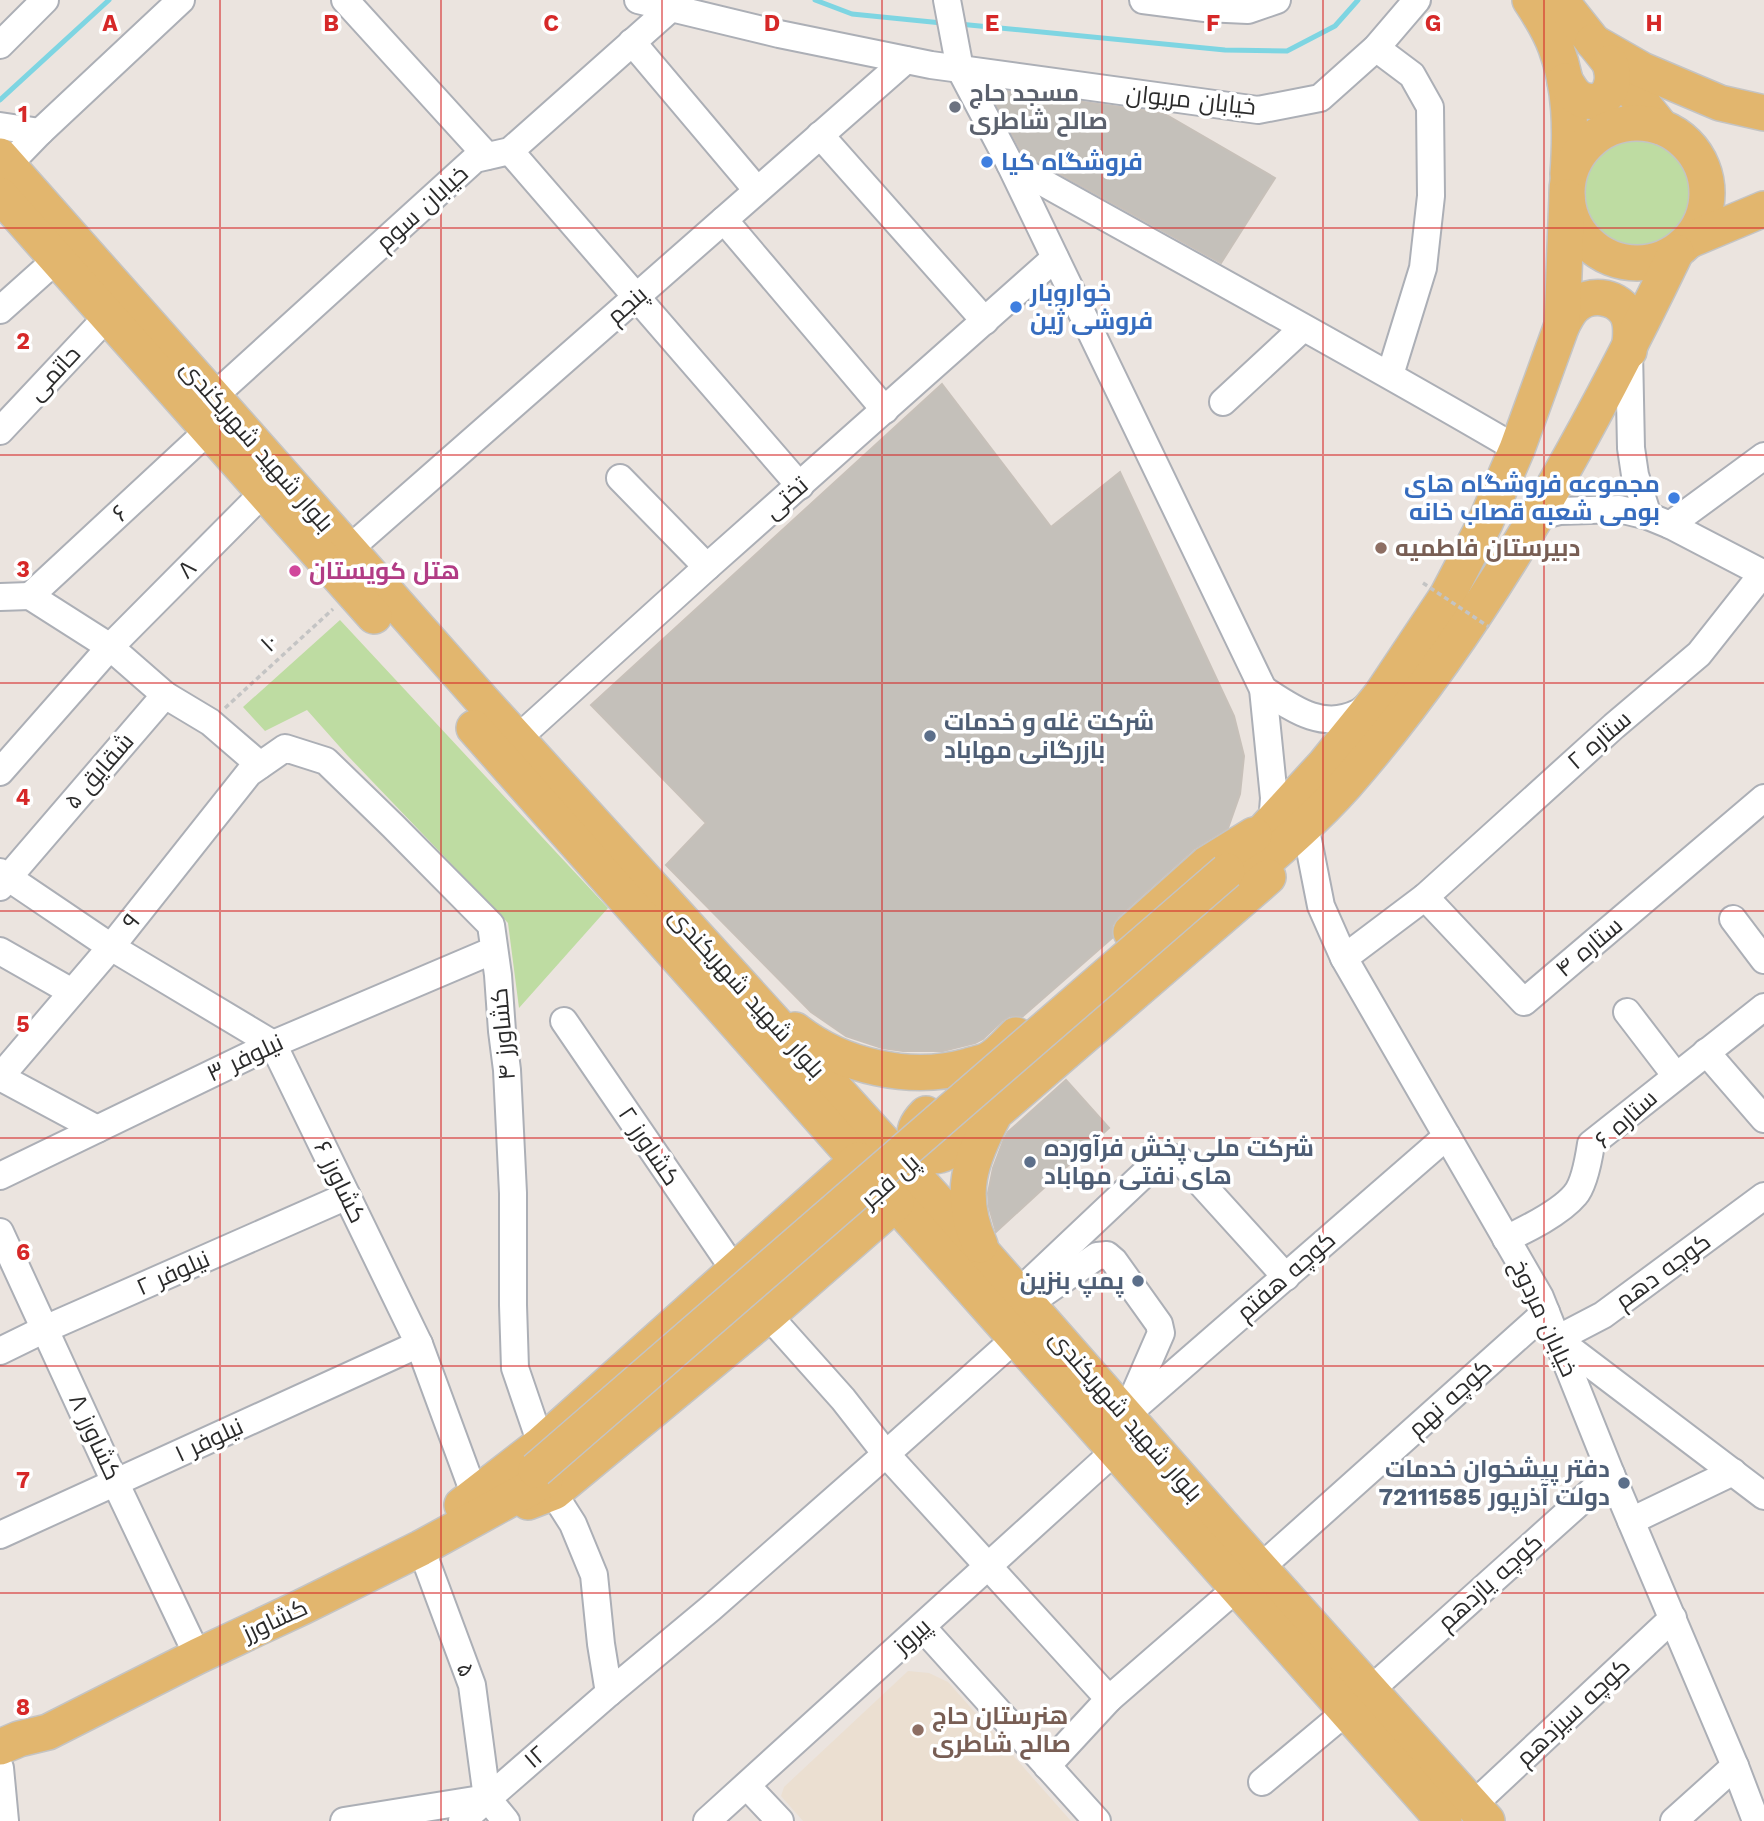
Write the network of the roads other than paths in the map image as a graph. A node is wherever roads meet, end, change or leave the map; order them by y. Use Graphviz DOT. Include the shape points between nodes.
graph roads {
  1 [pos="45,0"];
  2 [pos="181,0"];
  3 [pos="345,0"];
  4 [pos="638,0"];
  5 [pos="947,0"];
  6 [pos="1143,0"];
  7 [pos="1277,0"];
  8 [pos="1417,0"];
  9 [pos="1530,0"];
  10 [pos="1560,0"];
  11 [pos="1208,4"];
  12 [pos="671,8"];
  13 [pos="632,42"];
  14 [pos="0,44"];
  15 [pos="1376,48"];
  16 [pos="1602,53"];
  17 [pos="906,60"];
  18 [pos="960,69"];
  19 [pos="1565,80"];
  20 [pos="1764,113"];
  21 [pos="1764,125"];
  22 [pos="0,126"];
  23 [pos="1664,128"];
  24 [pos="40,131"];
  25 [pos="820,135"];
  26 [pos="499,153"];
  27 [pos="1010,164"];
  28 [pos="3,172"];
  29 [pos="1567,188"];
  30 [pos="757,190"];
  31 [pos="1764,209"];
  32 [pos="724,220"];
  33 [pos="1683,246"];
  34 [pos="1055,258"];
  35 [pos="57,259"];
  36 [pos="636,297"];
  37 [pos="0,310"];
  38 [pos="108,316"];
  39 [pos="985,321"];
  40 [pos="1562,325"];
  41 [pos="1303,328"];
  42 [pos="1629,351"];
  43 [pos="1390,375"];
  44 [pos="1223,402"];
  45 [pos="885,410"];
  46 [pos="211,413"];
  47 [pos="0,430"];
  48 [pos="1517,449"];
  49 [pos="1764,456"];
  50 [pos="620,478"];
  51 [pos="800,486"];
  52 [pos="264,492"];
  53 [pos="1536,517"];
  54 [pos="1659,521"];
  55 [pos="348,550"];
  56 [pos="707,567"];
  57 [pos="1763,573"];
  58 [pos="30,596"];
  59 [pos="0,597"];
  60 [pos="110,647"];
  61 [pos="1263,689"];
  62 [pos="165,695"];
  63 [pos="1381,695"];
  64 [pos="517,739"];
  65 [pos="260,765"];
  66 [pos="0,772"];
  67 [pos="1764,798"];
  68 [pos="1330,800"];
  69 [pos="1272,824"];
  70 [pos="1306,830"];
  71 [pos="3,878"];
  72 [pos="1232,878"];
  73 [pos="1425,897"];
  74 [pos="1733,919"];
  75 [pos="111,947"];
  76 [pos="494,950"];
  77 [pos="0,951"];
  78 [pos="1344,958"];
  79 [pos="1764,960"];
  80 [pos="72,992"];
  81 [pos="748,995"];
  82 [pos="1764,1007"];
  83 [pos="1627,1012"];
  84 [pos="564,1021"];
  85 [pos="273,1044"];
  86 [pos="1706,1052"];
  87 [pos="989,1060"];
  88 [pos="1675,1076"];
  89 [pos="0,1077"];
  90 [pos="995,1113"];
  91 [pos="1764,1119"];
  92 [pos="97,1129"];
  93 [pos="1447,1136"];
  94 [pos="858,1160"];
  95 [pos="0,1176"];
  96 [pos="347,1196"];
  97 [pos="1764,1196"];
  98 [pos="895,1203"];
  99 [pos="0,1232"];
  100 [pos="1506,1239"];
  101 [pos="984,1255"];
  102 [pos="735,1271"];
  103 [pos="1286,1276"];
  104 [pos="1023,1298"];
  105 [pos="1546,1312"];
  106 [pos="768,1315"];
  107 [pos="45,1329"];
  108 [pos="1016,1338"];
  109 [pos="1558,1339"];
  110 [pos="419,1344"];
  111 [pos="0,1351"];
  112 [pos="1125,1416"];
  113 [pos="1116,1450"];
  114 [pos="886,1454"];
  115 [pos="544,1472"];
  116 [pos="1611,1474"];
  117 [pos="1752,1480"];
  118 [pos="116,1482"];
  119 [pos="461,1512"];
  120 [pos="1631,1521"];
  121 [pos="0,1535"];
  122 [pos="421,1548"];
  123 [pos="988,1566"];
  124 [pos="1249,1578"];
  125 [pos="1674,1618"];
  126 [pos="922,1627"];
  127 [pos="191,1642"];
  128 [pos="609,1693"];
  129 [pos="1110,1699"];
  130 [pos="1358,1700"];
  131 [pos="10,1743"];
  132 [pos="1047,1766"];
  133 [pos="1735,1766"];
  134 [pos="0,1768"];
  135 [pos="1262,1782"];
  136 [pos="747,1786"];
  137 [pos="487,1798"];
  138 [pos="1451,1815"];
  139 [pos="5,1821"];
  140 [pos="344,1821"];
  141 [pos="462,1821"];
  142 [pos="506,1821"];
  143 [pos="707,1821"];
  144 [pos="780,1821"];
  145 [pos="1097,1821"];
  146 [pos="1674,1821"];
  147 [pos="1756,1821"];
  1 -- 14 [label="street"];
  2 -- 24 [label="street"];
  3 -- 26 [label="street"];
  4 -- 12 [label="street, خیابان مریوان"];
  5 -- 18 [label="street"];
  6 -- 11 [label="street"];
  7 -- 11 [label="street" via="1248,10"];
  8 -- 15 [label="street, خیابان مریوان"];
  9 -- 19 [label="main road" via="1556,47"];
  10 -- 16 [label="main road"];
  12 -- 13 [label="street, خیابان سوم"];
  12 -- 17 [label="street, خیابان مریوان"];
  13 -- 26 [label="street, خیابان سوم"];
  13 -- 30 [label="street"];
  15 -- 18 [label="street, خیابان مریوان" via="1320,97 1258,110"];
  15 -- 43 [label="street" via="1412,75 1430,107 1431,196 1423,268"];
  16 -- 19 [label="main road" via="1612,84 1602,99 1581,99"];
  16 -- 20 [label="main road" via="1720,103"];
  16 -- 23 [label="main road"];
  17 -- 18 [label="street, خیابان مریوان"];
  17 -- 25 [label="street, پنجم"];
  18 -- 27 [label="street"];
  19 -- 29 [label="main road" via="1570,143"];
  21 -- 23 [label="main road"];
  22 -- 24 [label="street"];
  23 -- 29 [label="main road" via="1631,122 1597,135 1578,155"];
  23 -- 33 [label="main road" via="1692,149 1706,178 1702,222"];
  24 -- 28 [label="street"];
  25 -- 30 [label="street, پنجم"];
  25 -- 39 [label="street"];
  26 -- 36 [label="street"];
  26 -- 46 [label="street, خیابان سوم" via="475,159"];
  27 -- 34 [label="street"];
  27 -- 41 [label="street"];
  28 -- 35 [label="main road, بلوار شهید شهریکندی"];
  28 -- 46 [label="main road, بلوار شهید شهریکندی"];
  29 -- 33 [label="main road" via="1570,214 1578,231 1605,256 1641,264 1660,260"];
  29 -- 40 [label="main road"];
  30 -- 32 [label="street, پنجم"];
  31 -- 33 [label="main road"];
  32 -- 36 [label="street, پنجم"];
  32 -- 45 [label="street"];
  33 -- 42 [label="main road"];
  34 -- 39 [label="street, تختی"];
  34 -- 61 [label="street"];
  35 -- 37 [label="street"];
  35 -- 38 [label="main road, بلوار شهید شهریکندی"];
  36 -- 51 [label="street"];
  36 -- 55 [label="street, پنجم"];
  38 -- 46 [label="main road, بلوار شهید شهریکندی"];
  38 -- 47 [label="street, حاتمی"];
  39 -- 45 [label="street, تختی"];
  40 -- 42 [label="main road" via="1569,312 1586,299 1610,299 1626,312"];
  40 -- 48 [label="main road"];
  41 -- 43 [label="street"];
  41 -- 44 [label="street"];
  42 -- 53 [label="main road"];
  42 -- 54 [label="street" via="1635,475"];
  43 -- 48 [label="street"];
  45 -- 51 [label="street, تختی"];
  46 -- 52 [label="main road, بلوار شهید شهریکندی"];
  46 -- 55 [label="main road, بلوار شهید شهریکندی"];
  46 -- 58 [label="street, ۶"];
  48 -- 63 [label="main road" via="1447,596"];
  49 -- 54 [label="street"];
  50 -- 56 [label="street"];
  51 -- 56 [label="street, تختی"];
  52 -- 60 [label="street, ۸"];
  52 -- 94 [label="main road, بلوار شهید شهریکندی"];
  53 -- 54 [label="street" via="1560,510 1619,509"];
  53 -- 68 [label="main road" via="1406,712"];
  54 -- 57 [label="street"];
  55 -- 64 [label="main road, بلوار شهید شهریکندی"];
  56 -- 64 [label="street, تختی"];
  57 -- 73 [label="street, ستاره ۲" via="1699,654"];
  58 -- 59 [label="street"];
  58 -- 60 [label="street"];
  60 -- 62 [label="street"];
  60 -- 66 [label="street, ۸"];
  61 -- 63 [label="street" via="1314,718 1336,719 1357,713"];
  61 -- 69 [label="street" via="1274,798"];
  62 -- 65 [label="street" via="211,722"];
  62 -- 71 [label="street, شقایق ۵"];
  63 -- 69 [label="main road"];
  64 -- 81 [label="main road, بلوار شهید شهریکندی"];
  65 -- 75 [label="street, ۹"];
  65 -- 76 [label="street, کشاورز ۴" via="285,748 326,761 491,925"];
  67 -- 73 [label="street, ستاره ۴" via="1524,1002"];
  68 -- 70 [label="main road"];
  68 -- 72 [label="main road" via="1297,834"];
  69 -- 72 [label="main road"];
  69 -- 87 [label="main road" via="1207,864"];
  70 -- 78 [label="street, خیابان مردوخ" via="1321,906"];
  70 -- 90 [label="main road" via="1269,875"];
  71 -- 75 [label="street"];
  72 -- 115 [label="main road, پل فجر" via="928,1149"];
  73 -- 78 [label="street, ستاره ۲"];
  74 -- 79 [label="street"];
  75 -- 80 [label="street, ۹"];
  75 -- 85 [label="street"];
  76 -- 85 [label="street, نیلوفر ۳"];
  76 -- 115 [label="street, کشاورز ۴" via="507,1070 515,1368"];
  77 -- 80 [label="street"];
  78 -- 93 [label="street, خیابان مردوخ"];
  80 -- 89 [label="street, ۹"];
  81 -- 87 [label="main road" via="835,1055 872,1066 927,1073"];
  81 -- 101 [label="main road, بلوار شهید شهریکندی"];
  82 -- 86 [label="street, ستاره ۶"];
  83 -- 88 [label="street"];
  84 -- 102 [label="street, کشاورز ۲"];
  85 -- 92 [label="street, نیلوفر ۳"];
  85 -- 96 [label="street, کشاورز ۶"];
  86 -- 88 [label="street, ستاره ۶"];
  86 -- 91 [label="street"];
  87 -- 90 [label="main road" via="925,1115 916,1127 915,1140 929,1155 942,1155"];
  88 -- 100 [label="street, ستاره ۶" via="1591,1144 1576,1195 1554,1213"];
  89 -- 92 [label="street"];
  90 -- 101 [label="main road" via="979,1143 967,1204"];
  92 -- 95 [label="street, نیلوفر ۳"];
  93 -- 100 [label="street, خیابان مردوخ"];
  93 -- 103 [label="street, کوچه هفتم"];
  94 -- 98 [label="main road, بلوار شهید شهریکندی"];
  94 -- 102 [label="main road"];
  96 -- 107 [label="street, نیلوفر ۲"];
  96 -- 110 [label="street, کشاورز ۶"];
  97 -- 109 [label="street, کوچه دهم" via="1604,1315"];
  98 -- 106 [label="main road"];
  98 -- 108 [label="main road, بلوار شهید شهریکندی"];
  99 -- 107 [label="street, کشاورز ۸"];
  100 -- 105 [label="street, خیابان مردوخ"];
  101 -- 104 [label="main road, بلوار شهید شهریکندی"];
  102 -- 115 [label="main road"];
  103 -- 104 [label="street" via="1179,1159 1167,1156"];
  103 -- 112 [label="street, کوچه هفتم"];
  104 -- 112 [label="main road, بلوار شهید شهریکندی"];
  104 -- 112 [label="street" via="1097,1256 1107,1255 1114,1261 1161,1333"];
  105 -- 109 [label="street, خیابان مردوخ"];
  105 -- 124 [label="street, کوچه نهم"];
  106 -- 114 [label="street"];
  106 -- 115 [label="main road"];
  107 -- 111 [label="street, نیلوفر ۲"];
  107 -- 118 [label="street, کشاورز ۸"];
  108 -- 113 [label="main road, بلوار شهید شهریکندی"];
  108 -- 114 [label="street, ۱۲"];
  109 -- 116 [label="street, خیابان مردوخ"];
  109 -- 117 [label="street"];
  110 -- 118 [label="street, نیلوفر ۱"];
  110 -- 119 [label="street, کشاورز ۶"];
  112 -- 124 [label="main road, بلوار شهید شهریکندی"];
  113 -- 123 [label="street, پیروز"];
  113 -- 124 [label="main road, بلوار شهید شهریکندی"];
  114 -- 123 [label="street"];
  114 -- 128 [label="street, ۱۲"];
  115 -- 119 [label="main road, کشاورز"];
  115 -- 128 [label="street, کشاورز ۴" via="594,1574"];
  116 -- 120 [label="street, خیابان مردوخ"];
  116 -- 130 [label="street, کوچه یازدهم"];
  117 -- 120 [label="street"];
  118 -- 121 [label="street, نیلوفر ۱"];
  118 -- 127 [label="street, کشاورز ۸"];
  119 -- 122 [label="main road, کشاورز"];
  119 -- 127 [label="main road"];
  120 -- 125 [label="street, خیابان مردوخ"];
  122 -- 131 [label="main road, کشاورز" via="48,1732"];
  122 -- 137 [label="street, ۵" via="472,1685"];
  123 -- 126 [label="street, پیروز"];
  123 -- 129 [label="street"];
  124 -- 129 [label="street, کوچه نهم"];
  124 -- 130 [label="main road, بلوار شهید شهریکندی"];
  125 -- 133 [label="street, خیابان مردوخ"];
  125 -- 138 [label="street, کوچه سیزدهم"];
  126 -- 132 [label="street"];
  126 -- 136 [label="street, پیروز"];
  127 -- 131 [label="main road" via="38,1718"];
  128 -- 137 [label="street, ۱۲"];
  129 -- 132 [label="street, کوچه نهم"];
  130 -- 135 [label="street, کوچه یازدهم"];
  130 -- 138 [label="main road, بلوار شهید شهریکندی"];
  132 -- 145 [label="street"];
  133 -- 146 [label="street"];
  133 -- 147 [label="street, خیابان مردوخ"];
  134 -- 139 [label="street"];
  136 -- 143 [label="street, پیروز"];
  136 -- 144 [label="street"];
  137 -- 140 [label="street"];
  137 -- 141 [label="street, ۱۲"];
  137 -- 142 [label="street"];
}
